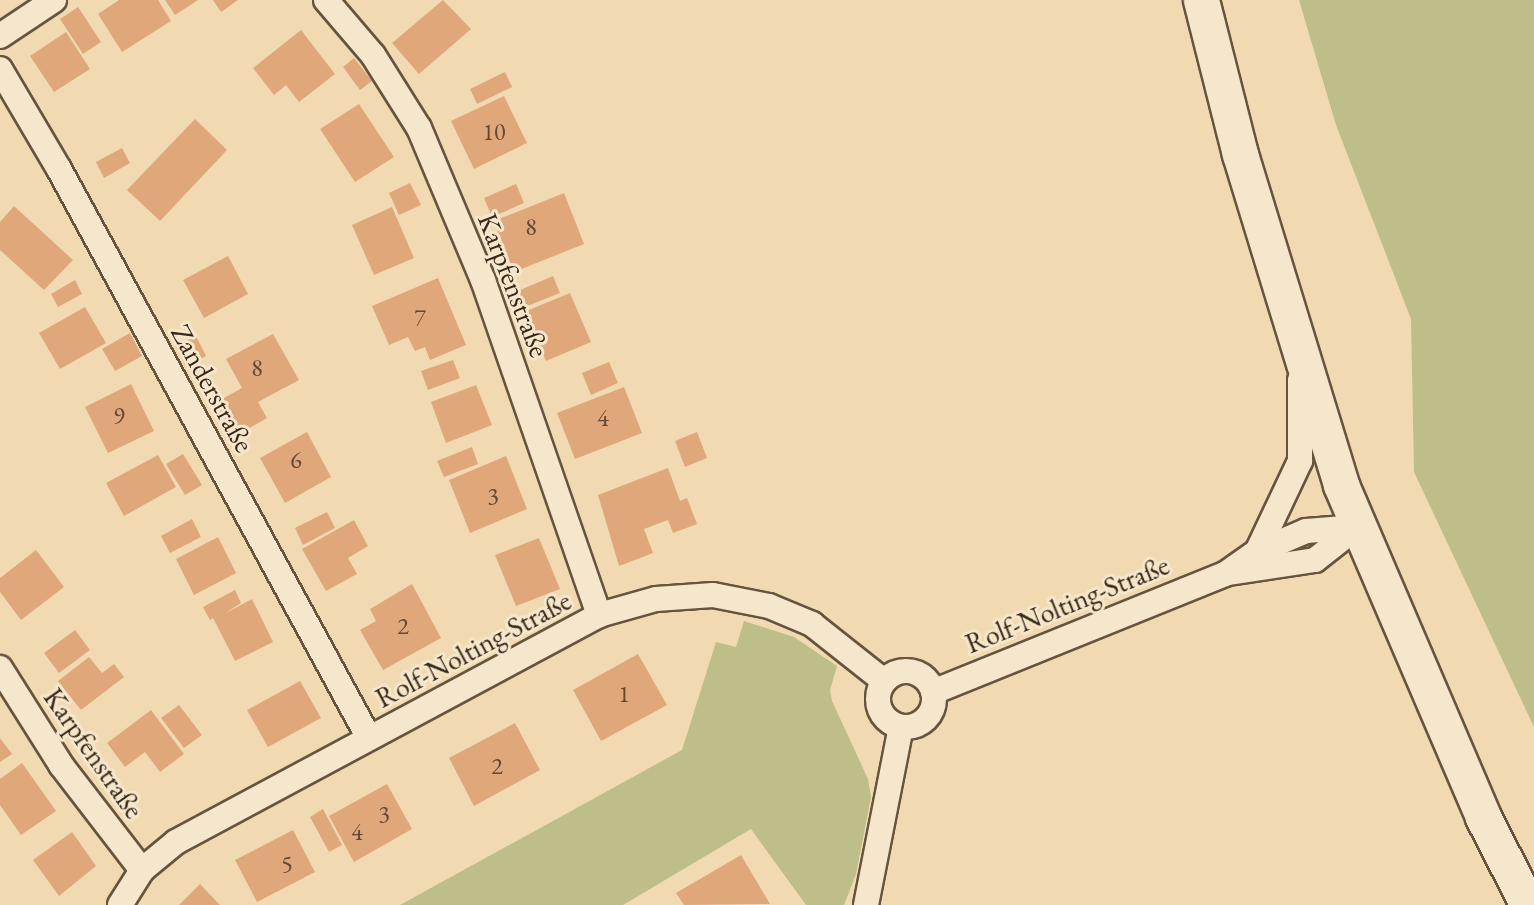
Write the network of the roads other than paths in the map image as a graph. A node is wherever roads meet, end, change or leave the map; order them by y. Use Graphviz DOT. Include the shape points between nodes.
graph roads {
  1 [pos="54,0"];
  2 [pos="326,0"];
  3 [pos="1201,0"];
  4 [pos="0,36"];
  5 [pos="0,69"];
  6 [pos="1300,362"];
  7 [pos="1357,527"];
  8 [pos="1257,552"];
  9 [pos="1225,574"];
  10 [pos="599,615"];
  11 [pos="0,668"];
  12 [pos="884,681"];
  13 [pos="933,692"];
  14 [pos="901,727"];
  15 [pos="369,738"];
  16 [pos="142,870"];
  17 [pos="120,905"];
  18 [pos="866,905"];
  19 [pos="1528,905"];
  1 -- 4 [label="street"];
  2 -- 10 [label="street, Karpfenstraße" via="373,55 419,128 483,280"];
  3 -- 6 [label="main road"];
  5 -- 15 [label="street, Zanderstraße" via="60,169"];
  6 -- 7 [label="main road"];
  6 -- 8 [label="street" via="1300,461"];
  7 -- 8 [label="street, Rolf-Nolting-Straße" via="1306,531"];
  7 -- 9 [label="street, Rolf-Nolting-Straße" via="1314,560"];
  7 -- 19 [label="main road" via="1483,817"];
  8 -- 9 [label="street, Rolf-Nolting-Straße"];
  9 -- 13 [label="street, Rolf-Nolting-Straße"];
  10 -- 12 [label="street, Rolf-Nolting-Straße" via="656,599 713,595 769,606 812,624"];
  10 -- 15 [label="street, Rolf-Nolting-Straße"];
  11 -- 16 [label="street, Karpfenstraße" via="61,765"];
  12 -- 13 [label="street" via="912,671"];
  12 -- 14 [label="street" via="878,696 881,713"];
  13 -- 14 [label="street" via="930,714 922,722"];
  14 -- 18 [label="street"];
  15 -- 16 [label="street, Rolf-Nolting-Straße" via="176,842"];
  16 -- 17 [label="street, Rolf-Nolting-Straße"];
}
